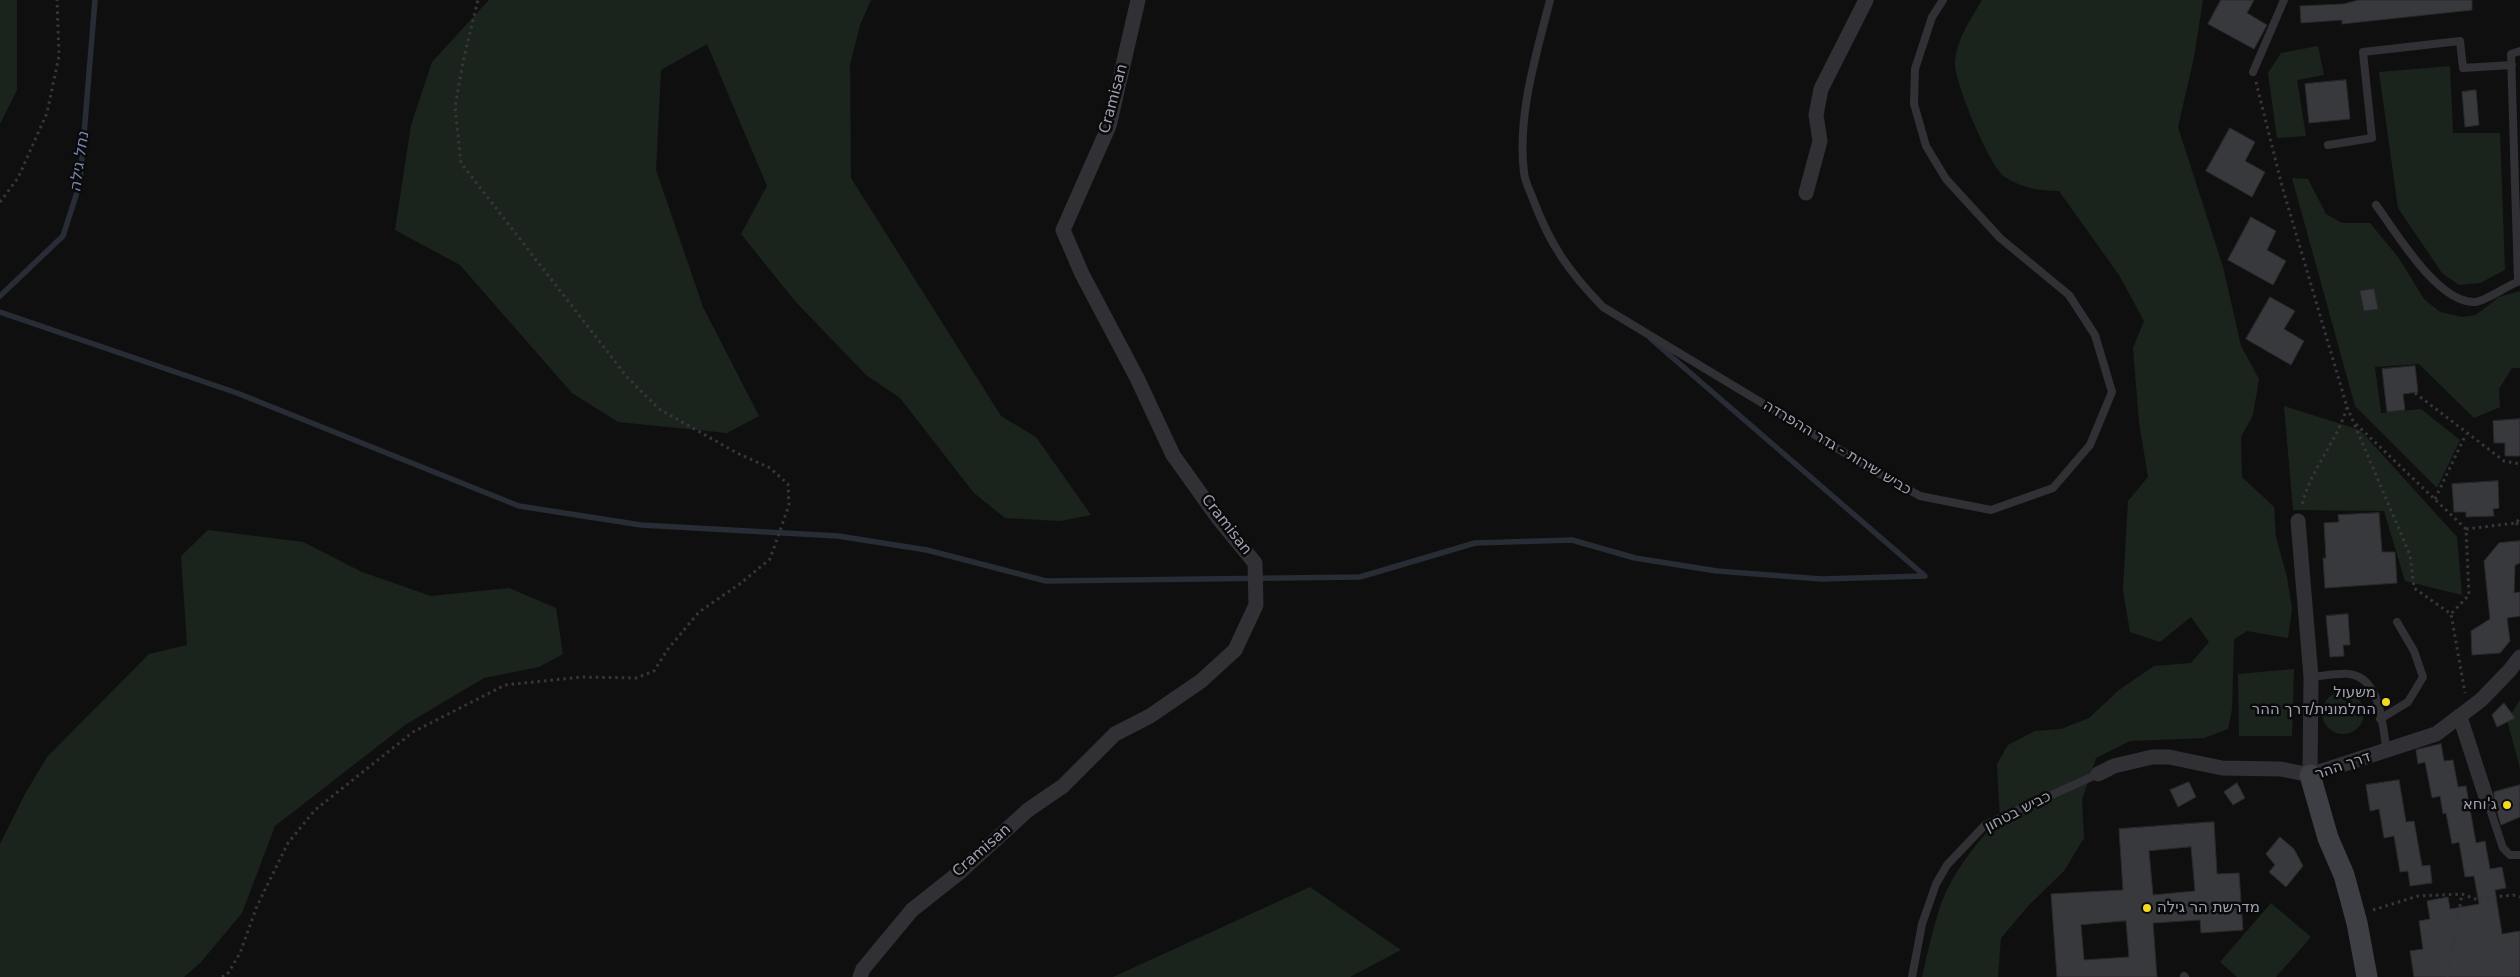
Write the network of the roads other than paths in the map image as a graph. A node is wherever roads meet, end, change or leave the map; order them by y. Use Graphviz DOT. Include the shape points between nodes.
graph roads {
  1 [pos="1138,0"];
  2 [pos="1550,0"];
  3 [pos="1866,0"];
  4 [pos="1942,0"];
  5 [pos="2284,0"];
  6 [pos="2520,51"];
  7 [pos="2512,65"];
  8 [pos="2253,72"];
  9 [pos="2328,145"];
  10 [pos="1806,193"];
  11 [pos="2376,205"];
  12 [pos="2519,281"];
  13 [pos="2298,521"];
  14 [pos="2397,622"];
  15 [pos="2520,657"];
  16 [pos="2311,677"];
  17 [pos="2464,714"];
  18 [pos="2380,719"];
  19 [pos="2387,752"];
  20 [pos="2098,774"];
  21 [pos="2310,775"];
  22 [pos="2486,797"];
  23 [pos="2520,855"];
  24 [pos="860,977"];
  25 [pos="1912,977"];
  26 [pos="2367,977"];
  1 -- 24 [label="street, Cramisan" via="1110,126 1063,230 1173,454 1218,518 1255,562 1256,606 1235,650 1202,681 1150,716 1115,734 1063,786 1028,810 960,872 912,910 863,969"];
  2 -- 4 [label="lane, כביש שירות - גדר ההפרדה" via="1526,99 1524,175 1540,219 1572,275 1602,307 1878,474 1920,496 1991,510 2053,488 2090,445 2112,392 2095,335 2069,295 2000,238 1946,179 1926,146 1914,104 1915,69 1932,17"];
  3 -- 10 [label="street" via="1820,89 1816,115 1820,141"];
  5 -- 8 [label="lane"];
  6 -- 7 [label="lane" via="2512,54"];
  7 -- 9 [label="lane" via="2463,68 2460,41 2363,52 2372,138"];
  7 -- 12 [label="lane"];
  11 -- 12 [label="lane" via="2435,284 2455,299 2476,302"];
  13 -- 16 [label="street"];
  14 -- 18 [label="lane" via="2414,651 2423,677 2408,702"];
  15 -- 17 [label="street, דרך ההר"];
  16 -- 18 [label="lane" via="2350,674 2364,680 2374,689"];
  16 -- 21 [label="street"];
  17 -- 19 [label="street, דרך ההר" via="2436,734"];
  17 -- 22 [label="street"];
  18 -- 19 [label="lane"];
  19 -- 21 [label="street, דרך ההר"];
  20 -- 21 [label="street" via="2114,766 2152,757 2168,757 2222,768 2281,769"];
  20 -- 25 [label="lane, כביש בטחון" via="1985,825 1947,864 1922,924"];
  21 -- 26 [label="street, דרך ההר" via="2328,838 2344,875"];
  22 -- 23 [label="lane" via="2503,848 2510,856"];
}
